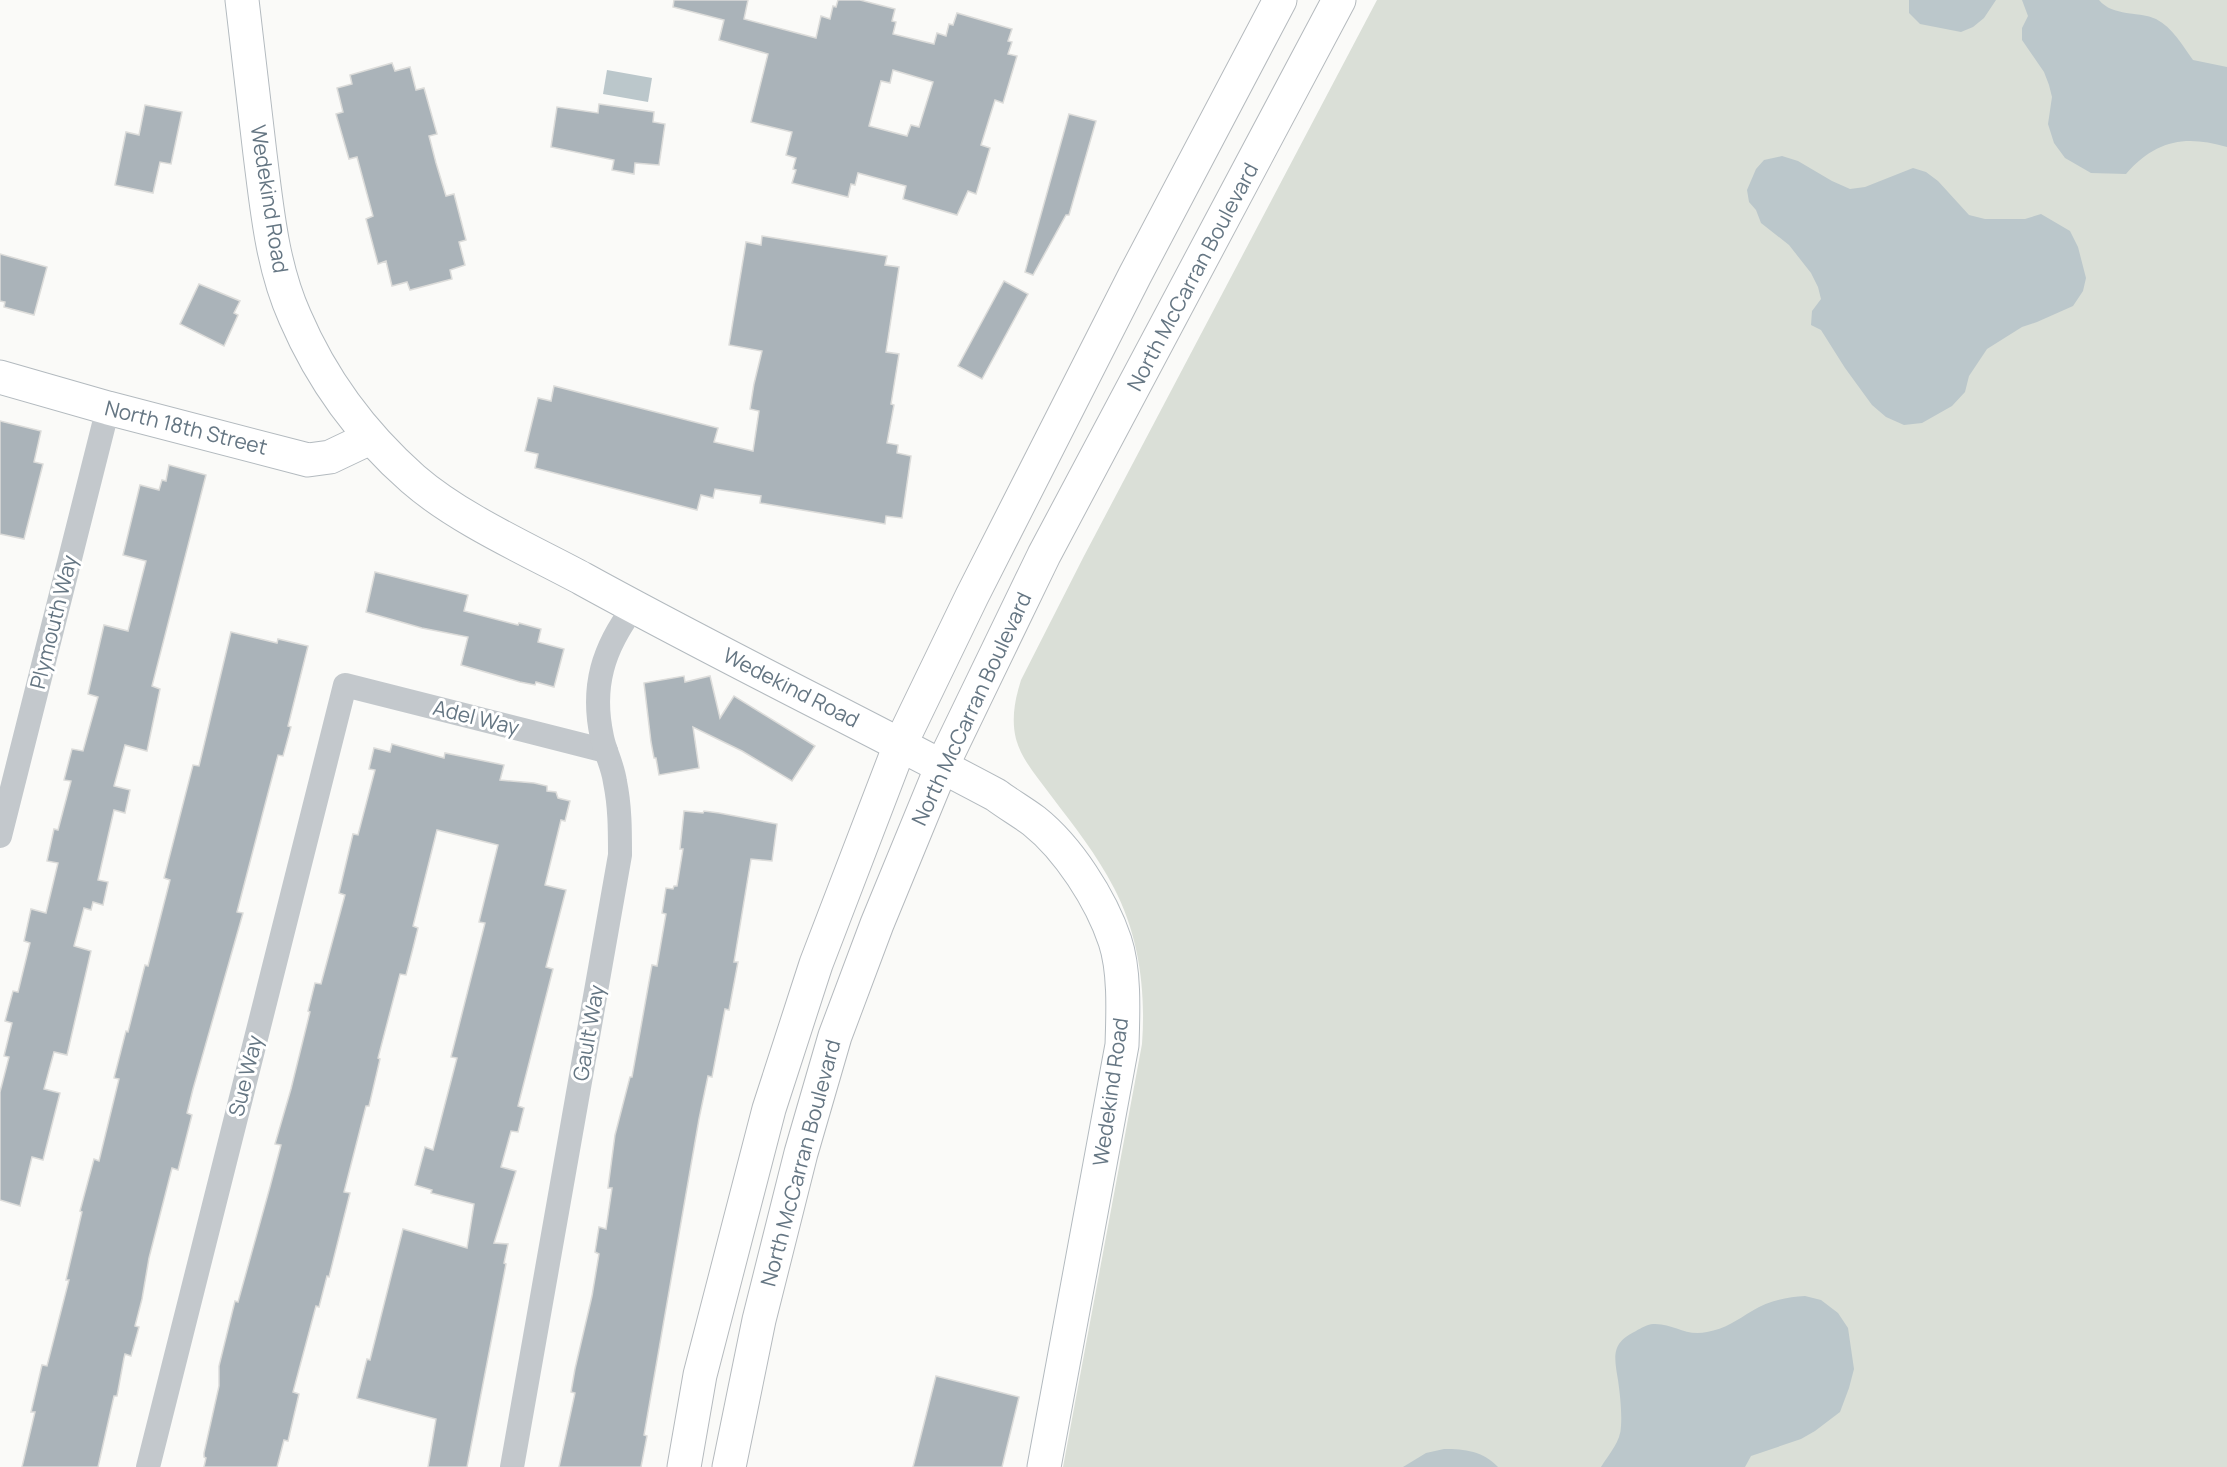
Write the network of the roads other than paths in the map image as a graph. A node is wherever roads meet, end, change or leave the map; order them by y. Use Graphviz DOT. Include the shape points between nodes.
graph roads {
  1 [pos="242,0"];
  2 [pos="1280,0"];
  3 [pos="1339,0"];
  4 [pos="0,377"];
  5 [pos="108,408"];
  6 [pos="370,438"];
  7 [pos="634,608"];
  8 [pos="345,685"];
  9 [pos="900,745"];
  10 [pos="606,751"];
  11 [pos="942,766"];
  12 [pos="0,836"];
  13 [pos="148,1467"];
  14 [pos="512,1467"];
  15 [pos="684,1467"];
  16 [pos="729,1467"];
  17 [pos="1044,1467"];
  1 -- 6 [label="main road, Wedekind Road" via="268,222 278,268 293,314 314,358 341,402"];
  2 -- 9 [label="main road, North McCarran Boulevard" via="1124,296"];
  3 -- 11 [label="main road, North McCarran Boulevard" via="1044,555"];
  4 -- 5 [label="main road, North 18th Street"];
  5 -- 6 [label="main road, North 18th Street" via="308,460 330,457"];
  5 -- 12 [label="street, Plymouth Way"];
  6 -- 7 [label="main road, Wedekind Road" via="415,481 457,511"];
  7 -- 9 [label="main road, Wedekind Road"];
  7 -- 10 [label="street, Gault Way" via="608,650 599,683 598,712"];
  8 -- 10 [label="street, Adel Way"];
  8 -- 13 [label="street, Sue Way"];
  9 -- 11 [label="main road, Wedekind Road"];
  9 -- 15 [label="main road, North McCarran Boulevard" via="816,964 769,1109 700,1375"];
  10 -- 14 [label="street, Gault Way" via="621,816 620,855"];
  11 -- 16 [label="main road, North McCarran Boulevard" via="835,1036 759,1320"];
  11 -- 17 [label="main road, Wedekind Road" via="996,795 1034,821 1058,844 1098,902 1116,942 1124,999 1122,1045"];
}
